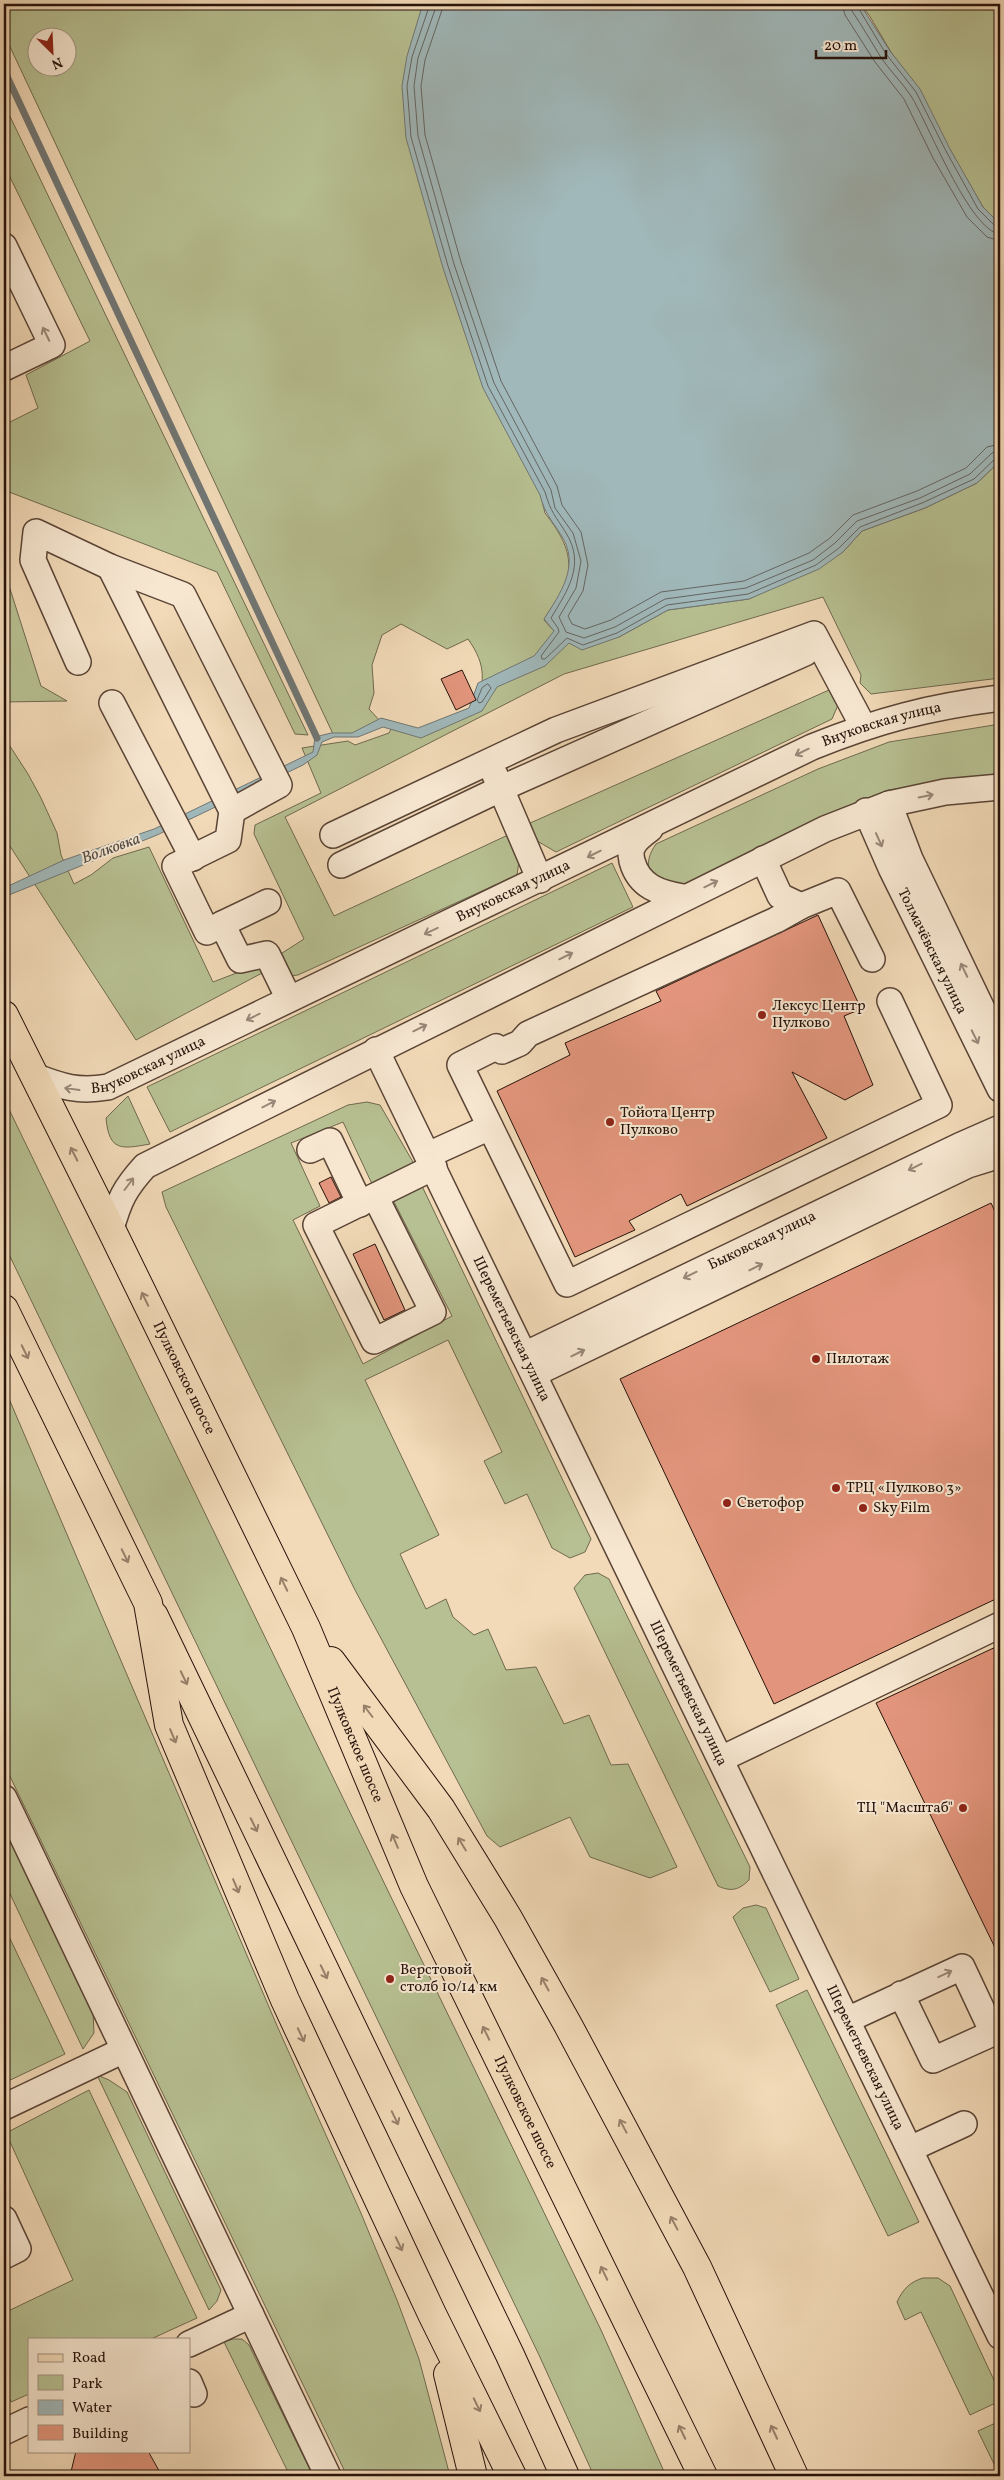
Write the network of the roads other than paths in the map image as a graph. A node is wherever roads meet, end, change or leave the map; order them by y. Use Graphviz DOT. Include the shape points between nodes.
graph roads {
  1 [pos="4,246"];
  2 [pos="12,283"];
  3 [pos="4,368"];
  4 [pos="110,567"];
  5 [pos="821,646"];
  6 [pos="78,662"];
  7 [pos="1000,698"];
  8 [pos="112,703"];
  9 [pos="863,726"];
  10 [pos="489,761"];
  11 [pos="1000,787"];
  12 [pos="500,789"];
  13 [pos="878,808"];
  14 [pos="232,811"];
  15 [pos="654,825"];
  16 [pos="333,835"];
  17 [pos="193,858"];
  18 [pos="762,859"];
  19 [pos="341,864"];
  20 [pos="540,880"];
  21 [pos="683,897"];
  22 [pos="268,902"];
  23 [pos="801,906"];
  24 [pos="222,924"];
  25 [pos="872,959"];
  26 [pos="289,999"];
  27 [pos="890,1001"];
  28 [pos="4,1015"];
  29 [pos="1000,1046"];
  30 [pos="376,1050"];
  31 [pos="34,1076"];
  32 [pos="1000,1089"];
  33 [pos="490,1127"];
  34 [pos="1000,1128"];
  35 [pos="310,1150"];
  36 [pos="1000,1155"];
  37 [pos="431,1161"];
  38 [pos="368,1200"];
  39 [pos="111,1229"];
  40 [pos="4,1309"];
  41 [pos="529,1364"];
  42 [pos="148,1603"];
  43 [pos="1000,1625"];
  44 [pos="306,1628"];
  45 [pos="721,1759"];
  46 [pos="4,1798"];
  47 [pos="901,1994"];
  48 [pos="847,2020"];
  49 [pos="124,2050"];
  50 [pos="4,2107"];
  51 [pos="964,2124"];
  52 [pos="910,2149"];
  53 [pos="4,2219"];
  54 [pos="4,2256"];
  55 [pos="432,2314"];
  56 [pos="251,2315"];
  57 [pos="1000,2336"];
  58 [pos="190,2344"];
  59 [pos="28,2420"];
  60 [pos="4,2432"];
  61 [pos="328,2476"];
  62 [pos="473,2476"];
  63 [pos="512,2476"];
  64 [pos="565,2476"];
  65 [pos="703,2476"];
  66 [pos="794,2476"];
  1 -- 2 [label="street"];
  3 -- 2 [label="street, one-way" via="52,346"];
  4 -- 6 [label="street" via="36,532 34,560"];
  4 -- 14 [label="street"];
  4 -- 14 [label="street" via="183,595 279,785"];
  5 -- 9 [label="street"];
  5 -- 10 [label="street" via="814,634 556,730"];
  5 -- 12 [label="street"];
  7 -- 9 [label="street, Внуковская улица" via="944,705"];
  8 -- 17 [label="street"];
  9 -- 15 [label="street, Внуковская улица, one-way" via="812,747"];
  10 -- 12 [label="street"];
  10 -- 16 [label="street"];
  13 -- 11 [label="street, one-way" via="945,792"];
  12 -- 19 [label="street"];
  12 -- 20 [label="street"];
  13 -- 18 [label="street"];
  29 -- 13 [label="street, Толмачёвская улица, one-way" via="910,859"];
  13 -- 32 [label="street, Толмачёвская улица, one-way" via="891,868"];
  14 -- 17 [label="street" via="228,840"];
  15 -- 20 [label="street, Внуковская улица, one-way"];
  15 -- 21 [label="street" via="632,846 634,870 642,882 654,890"];
  17 -- 24 [label="street" via="175,866 207,932"];
  21 -- 18 [label="street, one-way"];
  18 -- 23 [label="street" via="780,896"];
  20 -- 26 [label="street, Внуковская улица, one-way"];
  30 -- 21 [label="street, one-way"];
  22 -- 24 [label="street"];
  23 -- 25 [label="street" via="838,891"];
  23 -- 33 [label="street" via="528,1034 520,1043 502,1051 496,1047 460,1065"];
  24 -- 26 [label="street" via="240,960 267,954"];
  26 -- 31 [label="street, Внуковская улица, one-way" via="108,1087 87,1091 70,1089"];
  27 -- 33 [label="street" via="939,1106 567,1284"];
  28 -- 31 [label="main road, Пулковское шоссе"];
  30 -- 37 [label="street, Шереметьевская улица"];
  39 -- 30 [label="street, one-way" via="118,1202 127,1185 145,1166"];
  39 -- 31 [label="main road, Пулковское шоссе, one-way"];
  33 -- 37 [label="street"];
  34 -- 41 [label="street, Быковская улица, one-way"];
  35 -- 38 [label="street" via="330,1141"];
  41 -- 36 [label="street, Быковская улица, one-way" via="968,1166"];
  37 -- 38 [label="street"];
  37 -- 41 [label="street, Шереметьевская улица"];
  38 -- 38 [label="street" via="316,1225 374,1342 433,1312"];
  44 -- 39 [label="main road, Пулковское шоссе, one-way"];
  40 -- 42 [label="main road, one-way"];
  41 -- 45 [label="street, Шереметьевская улица"];
  42 -- 55 [label="main road, one-way" via="168,1725 285,2000"];
  42 -- 64 [label="main road, one-way" via="510,2355"];
  43 -- 45 [label="street"];
  65 -- 44 [label="main road, Пулковское шоссе, one-way" via="414,1886"];
  66 -- 44 [label="main road, one-way" via="697,2267 512,1926 441,1809"];
  45 -- 48 [label="street, Шереметьевская улица"];
  46 -- 49 [label="street"];
  47 -- 47 [label="street, one-way" via="962,1966 993,2033 933,2060"];
  47 -- 48 [label="street"];
  48 -- 52 [label="street, Шереметьевская улица"];
  49 -- 50 [label="street"];
  49 -- 56 [label="street"];
  51 -- 52 [label="street"];
  52 -- 57 [label="street, Шереметьевская улица"];
  53 -- 54 [label="street" via="18,2249"];
  55 -- 62 [label="main road"];
  55 -- 63 [label="main road, one-way"];
  56 -- 58 [label="street"];
  56 -- 61 [label="street"];
  59 -- 60 [label="street"];
}
